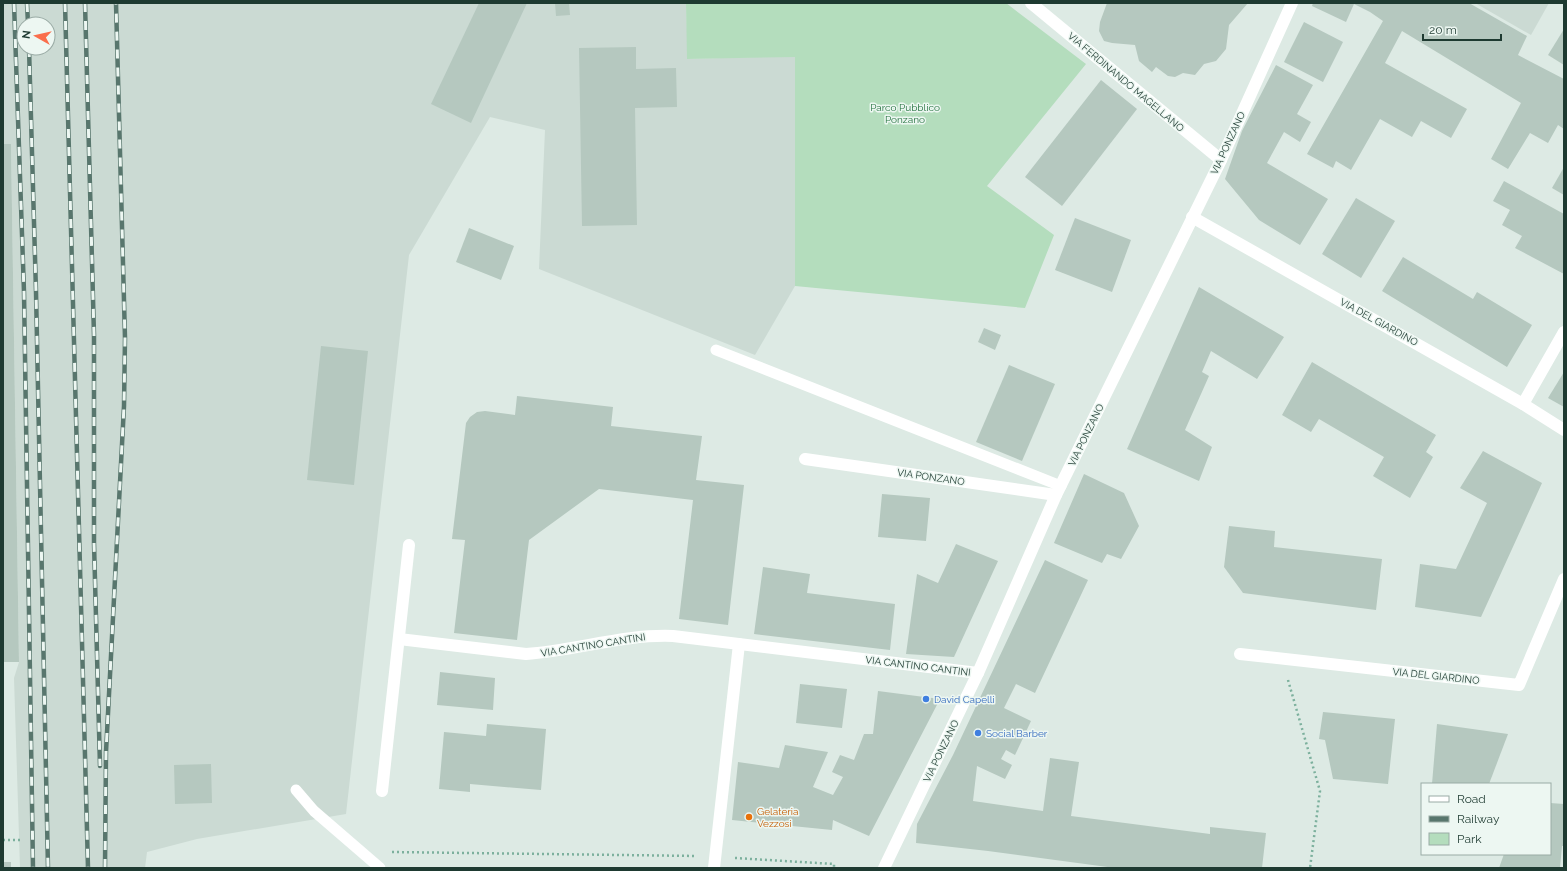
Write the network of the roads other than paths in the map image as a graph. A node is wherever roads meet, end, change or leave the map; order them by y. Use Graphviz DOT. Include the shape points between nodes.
graph roads {
  1 [pos="1030,3"];
  2 [pos="1292,3"];
  3 [pos="1221,160"];
  4 [pos="1192,217"];
  5 [pos="1564,332"];
  6 [pos="716,350"];
  7 [pos="1523,404"];
  8 [pos="1564,430"];
  9 [pos="805,459"];
  10 [pos="1058,490"];
  11 [pos="409,545"];
  12 [pos="1564,579"];
  13 [pos="399,639"];
  14 [pos="739,644"];
  15 [pos="1240,654"];
  16 [pos="978,673"];
  17 [pos="296,790"];
  18 [pos="382,791"];
  19 [pos="380,868"];
  20 [pos="714,868"];
  21 [pos="884,868"];
  1 -- 3 [label="street, VIA FERDINANDO MAGELLANO"];
  2 -- 3 [label="street, VIA PONZANO"];
  3 -- 4 [label="street, VIA PONZANO"];
  4 -- 7 [label="street, VIA DEL GIARDINO"];
  4 -- 10 [label="street, VIA PONZANO"];
  5 -- 7 [label="street"];
  6 -- 10 [label="lane"];
  7 -- 8 [label="street, VIA DEL GIARDINO"];
  9 -- 10 [label="street, VIA PONZANO"];
  10 -- 16 [label="street, VIA PONZANO"];
  11 -- 13 [label="street"];
  12 -- 15 [label="street, VIA DEL GIARDINO" via="1519,684"];
  13 -- 14 [label="street, VIA CANTINO CANTINI" via="526,654 641,636"];
  13 -- 18 [label="street"];
  14 -- 16 [label="street, VIA CANTINO CANTINI"];
  14 -- 20 [label="street"];
  16 -- 21 [label="street, VIA PONZANO"];
  17 -- 19 [label="lane" via="314,811"];
}
